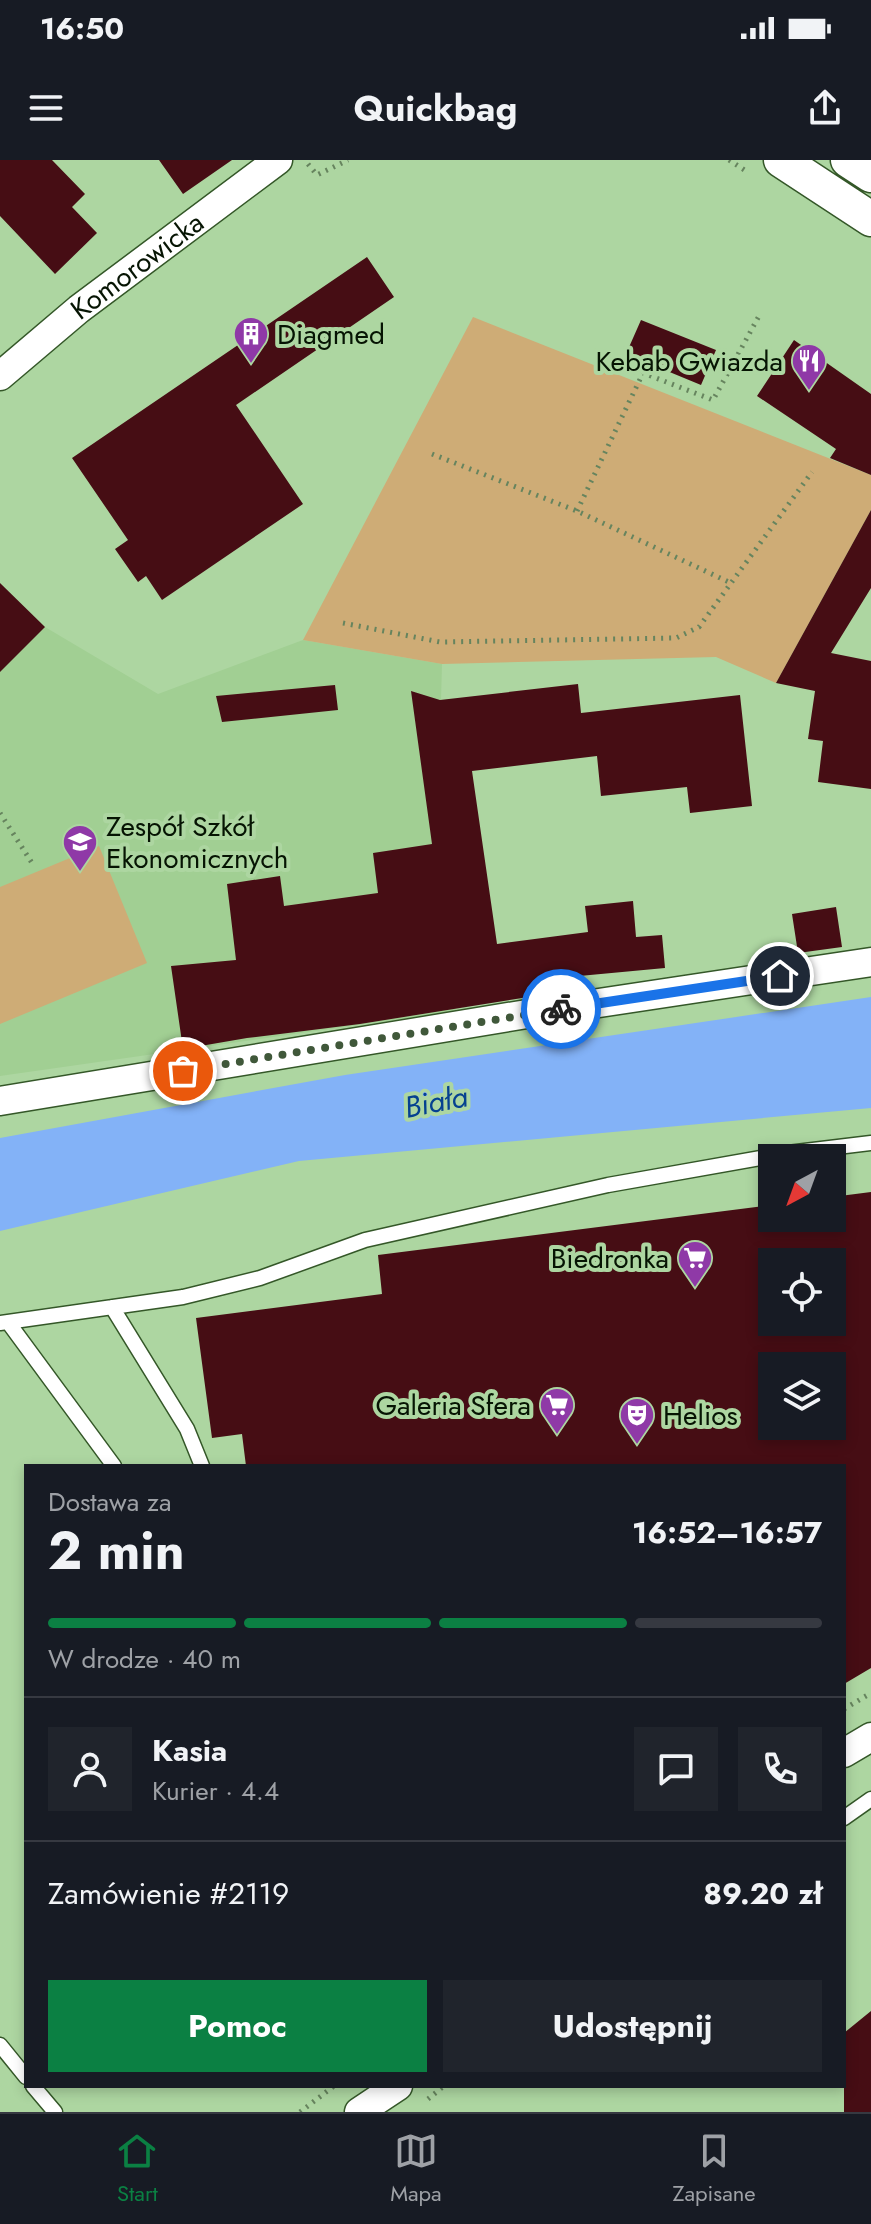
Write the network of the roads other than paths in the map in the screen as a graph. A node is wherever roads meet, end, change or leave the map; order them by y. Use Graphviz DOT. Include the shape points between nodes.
graph roads {
  1 [pos="278,160"];
  2 [pos="781,160"];
  3 [pos="848,160"];
  4 [pos="871,175"];
  5 [pos="871,219"];
  6 [pos="0,376"];
  7 [pos="871,962"];
  8 [pos="0,1101"];
  9 [pos="871,1143"];
  10 [pos="112,1307"];
  11 [pos="4,1322"];
  12 [pos="112,1464"];
  13 [pos="201,1464"];
  14 [pos="871,1737"];
  15 [pos="846,1752"];
  16 [pos="871,1799"];
  17 [pos="846,1817"];
  18 [pos="0,2045"];
  19 [pos="24,2075"];
  20 [pos="35,2088"];
  21 [pos="395,2088"];
  22 [pos="55,2112"];
  23 [pos="359,2112"];
  1 -- 6 [label="street, Komorowicka" via="91,299"];
  2 -- 5 [label="street"];
  3 -- 4 [label="street"];
  7 -- 8 [label="street"];
  9 -- 10 [label="lane" via="608,1185 469,1214 365,1240 260,1278"];
  10 -- 11 [label="lane"];
  10 -- 13 [label="lane" via="187,1429"];
  11 -- 12 [label="lane"];
  14 -- 15 [label="street"];
  16 -- 17 [label="lane"];
  18 -- 19 [label="lane"];
  20 -- 22 [label="lane"];
  21 -- 23 [label="street"];
}
